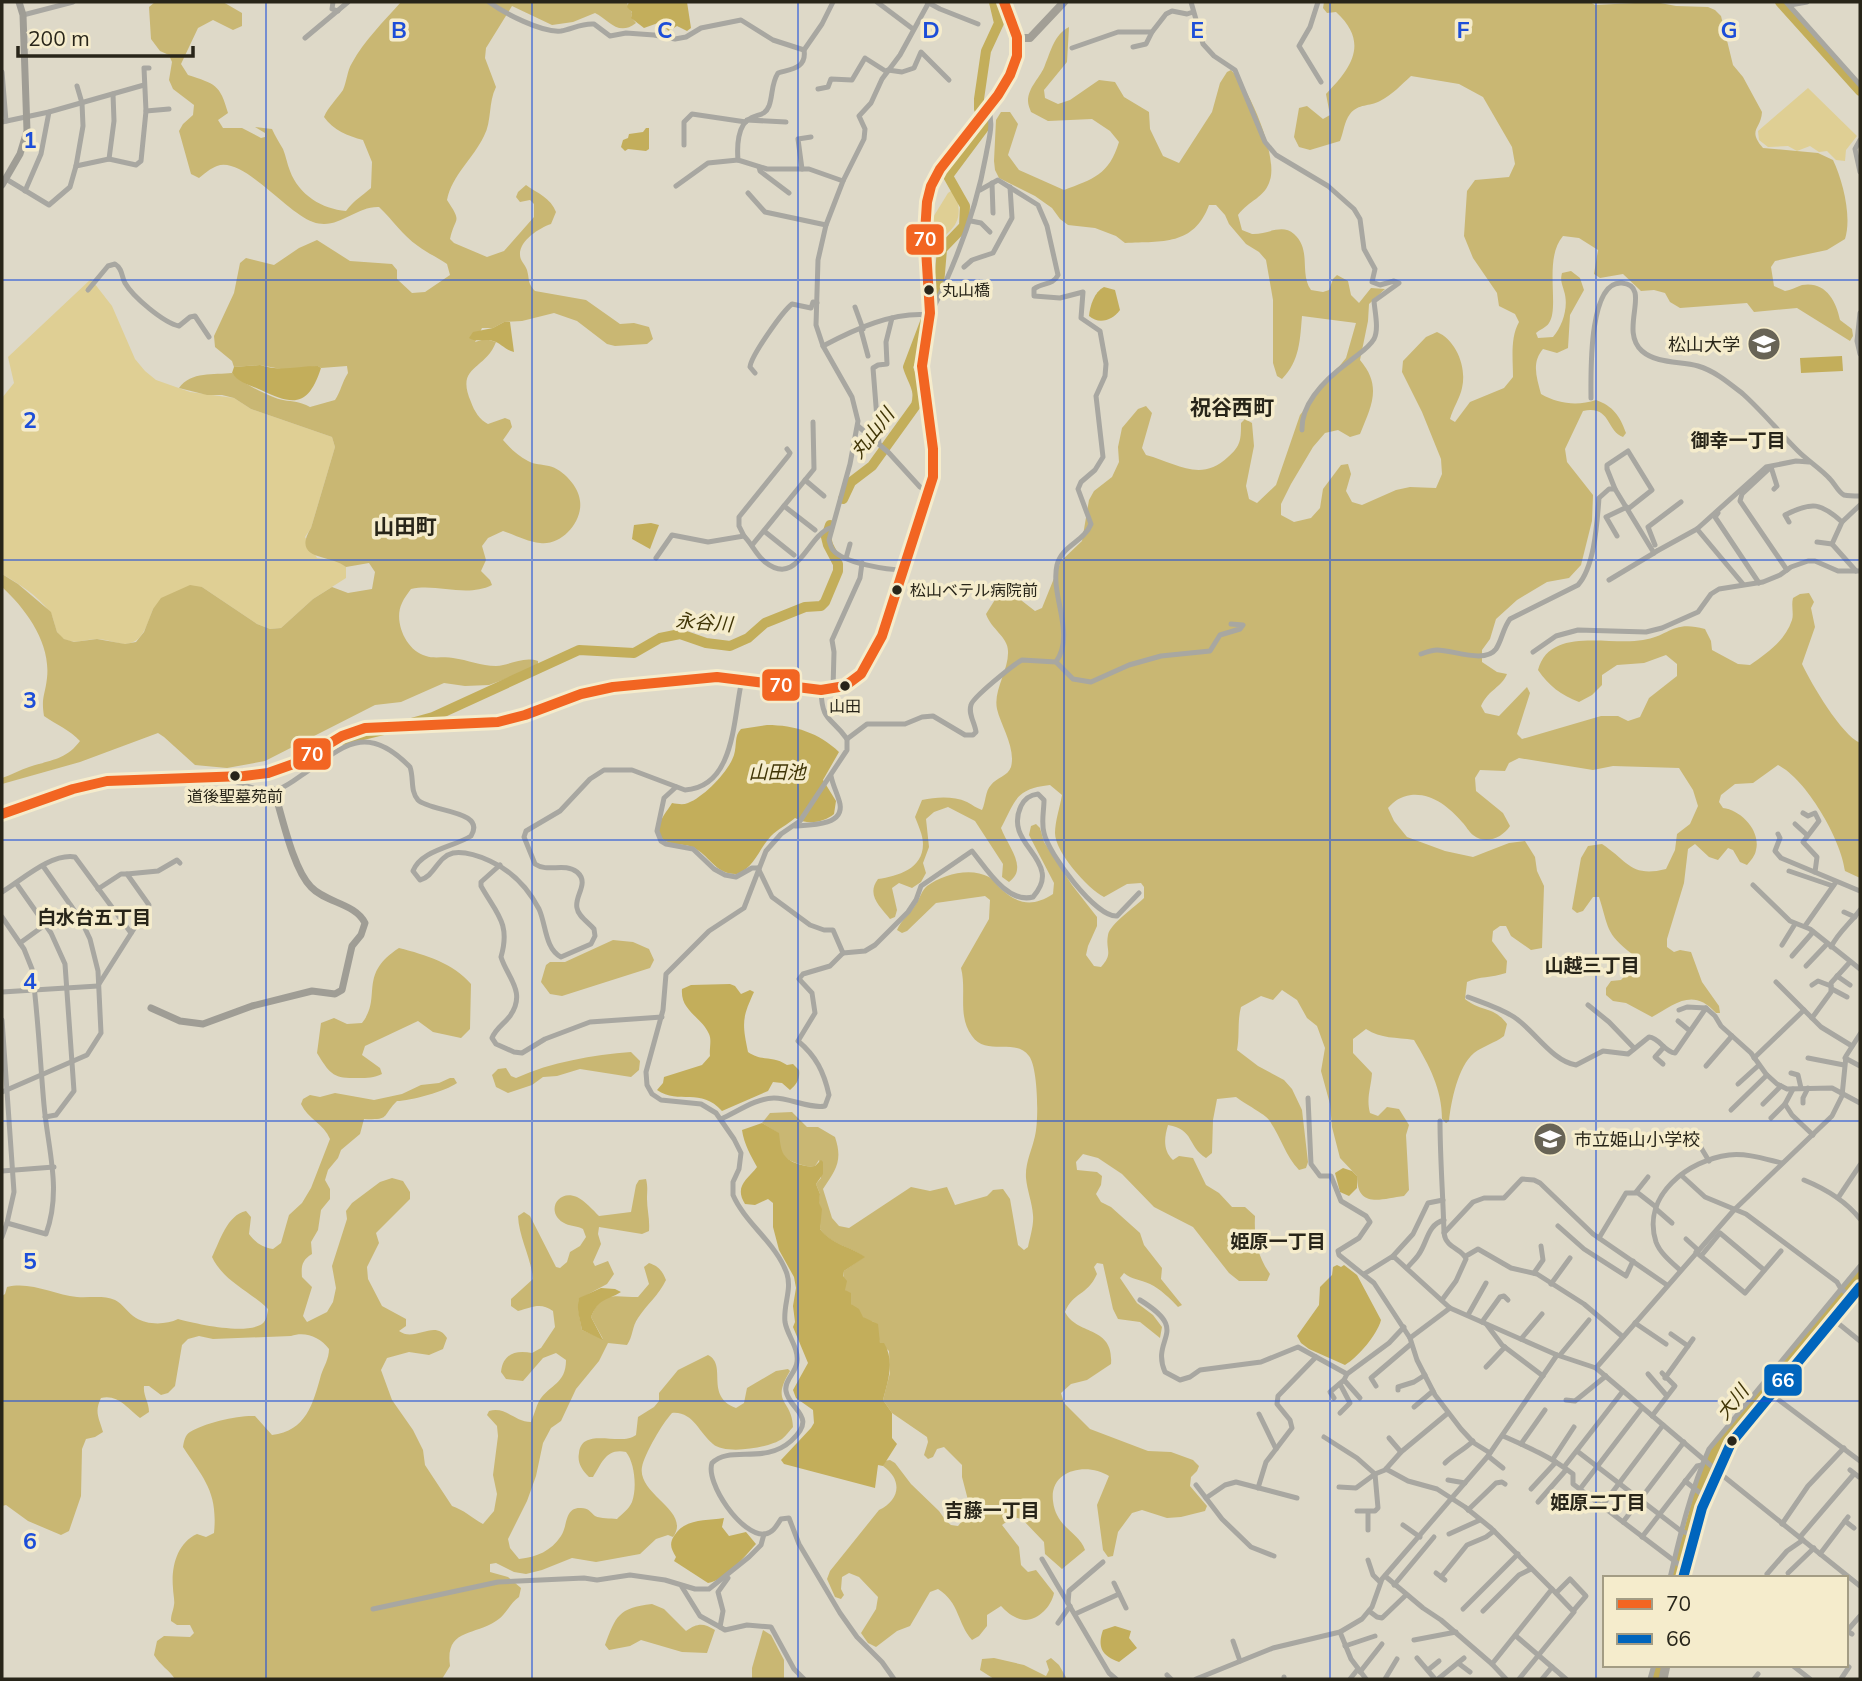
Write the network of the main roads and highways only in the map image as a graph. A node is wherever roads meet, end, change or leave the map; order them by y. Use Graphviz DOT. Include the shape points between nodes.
graph roads {
  1 [pos="1004,2"];
  2 [pos="1064,2"];
  3 [pos="1018,38"];
  4 [pos="2,813"];
  5 [pos="1860,1287"];
  6 [pos="1680,1567"];
  1 -- 3 [label="main road"];
  2 -- 3 [label="main road" via="1030,38"];
  3 -- 4 [label="main road" via="1011,74 935,175 929,196 925,256 930,314 922,364 935,456 929,493 882,636 870,661 852,682 821,690 701,677 597,690 498,722 366,728 288,766 256,775 94,783"];
  5 -- 6 [label="highway" via="1846,1292 1833,1320 1801,1347 1772,1394 1755,1401 1731,1443 1708,1464"];
}
